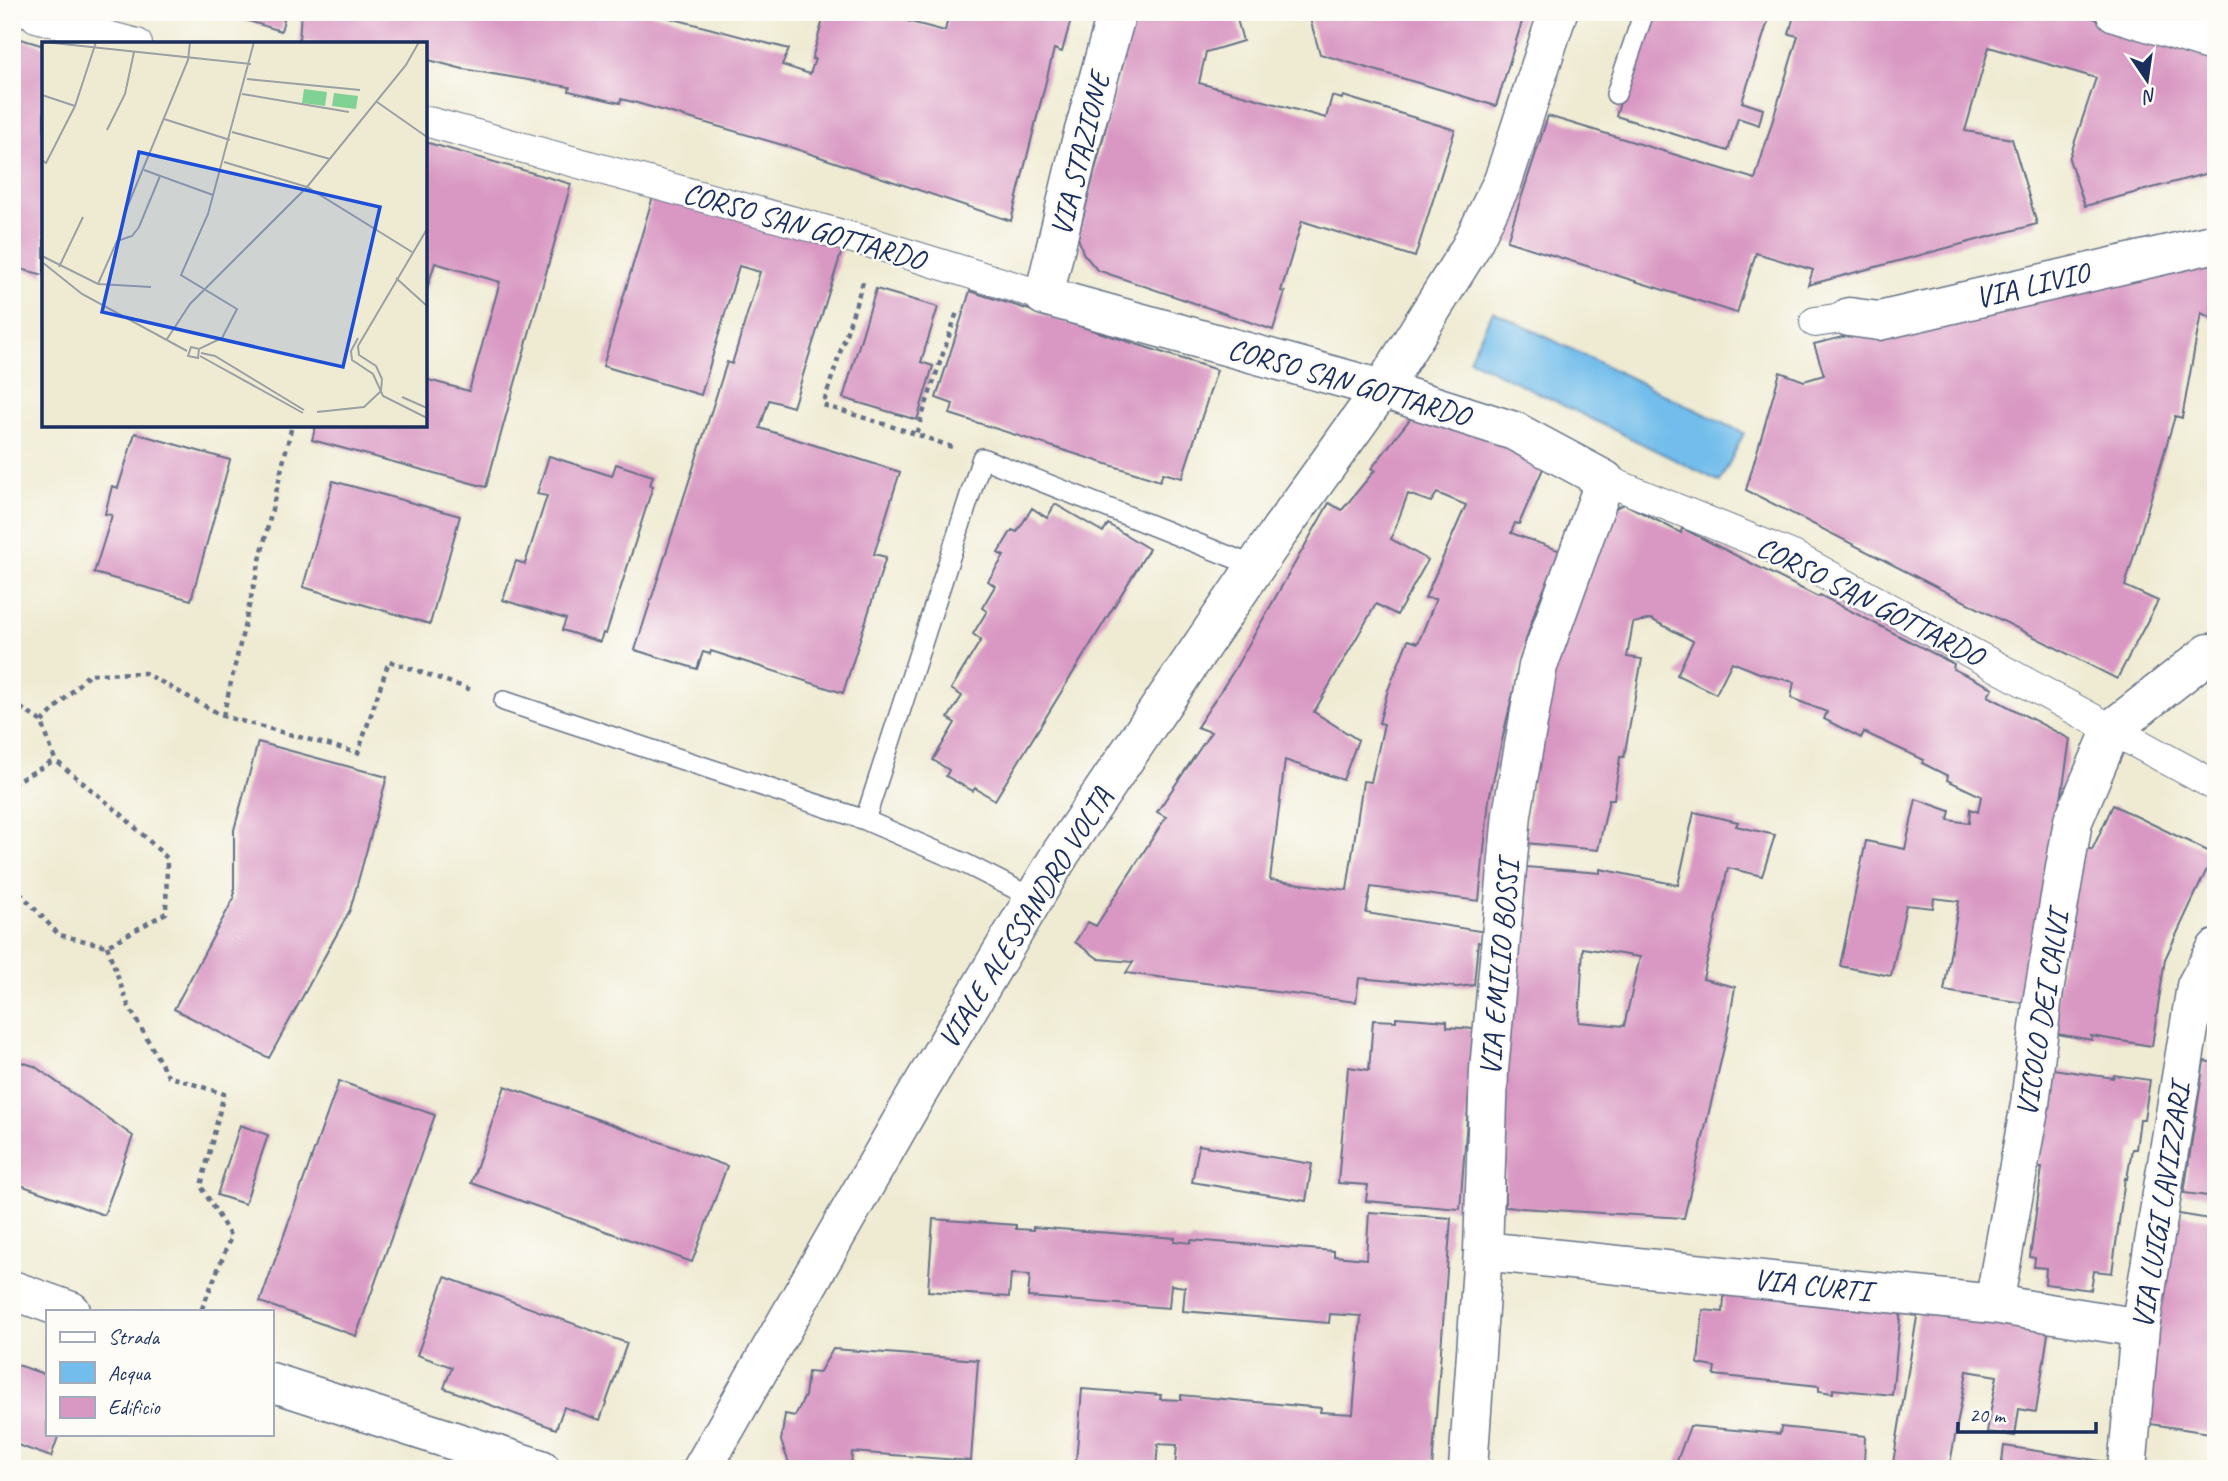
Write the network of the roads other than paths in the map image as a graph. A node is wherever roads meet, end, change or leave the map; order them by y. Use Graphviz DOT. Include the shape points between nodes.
graph roads {
  1 [pos="1117,12"];
  2 [pos="1558,12"];
  3 [pos="1644,12"];
  4 [pos="2115,12"];
  5 [pos="24,17"];
  6 [pos="129,42"];
  7 [pos="2216,43"];
  8 [pos="1616,93"];
  9 [pos="427,122"];
  10 [pos="2216,243"];
  11 [pos="1044,296"];
  12 [pos="1832,320"];
  13 [pos="1382,389"];
  14 [pos="1605,480"];
  15 [pos="1254,566"];
  16 [pos="2216,653"];
  17 [pos="504,701"];
  18 [pos="2112,729"];
  19 [pos="2216,786"];
  20 [pos="865,820"];
  21 [pos="1033,898"];
  22 [pos="2216,949"];
  23 [pos="1483,1251"];
  24 [pos="12,1290"];
  25 [pos="1994,1304"];
  26 [pos="68,1310"];
  27 [pos="2140,1328"];
  28 [pos="273,1383"];
  29 [pos="541,1469"];
  30 [pos="702,1469"];
  31 [pos="1468,1469"];
  32 [pos="2127,1469"];
  1 -- 11 [label="street, VIA STAZIONE"];
  2 -- 13 [label="street, VIALE ALESSANDRO VOLTA" via="1503,181 1470,248"];
  3 -- 8 [label="lane"];
  4 -- 7 [label="street"];
  5 -- 6 [label="street"];
  9 -- 11 [label="street, CORSO SAN GOTTARDO" via="875,244"];
  10 -- 12 [label="street, VIA LIVIO" via="1879,321"];
  11 -- 13 [label="street, CORSO SAN GOTTARDO"];
  13 -- 14 [label="street, CORSO SAN GOTTARDO" via="1514,431"];
  13 -- 15 [label="street, VIALE ALESSANDRO VOLTA"];
  14 -- 18 [label="street, CORSO SAN GOTTARDO" via="1793,556"];
  14 -- 23 [label="street, VIA EMILIO BOSSI" via="1538,666 1512,814 1489,1070"];
  15 -- 20 [label="lane" via="982,458"];
  15 -- 21 [label="street, VIALE ALESSANDRO VOLTA"];
  16 -- 18 [label="street" via="2209,653"];
  17 -- 20 [label="lane"];
  18 -- 19 [label="street, CORSO SAN GOTTARDO"];
  18 -- 25 [label="street, VICOLO DEI CALVI" via="2073,821"];
  20 -- 21 [label="lane"];
  21 -- 30 [label="street, VIALE ALESSANDRO VOLTA"];
  22 -- 27 [label="street, VIA LUIGI LAVIZZARI" via="2196,986"];
  23 -- 25 [label="street, VIA CURTI"];
  23 -- 31 [label="street, VIA EMILIO BOSSI"];
  24 -- 26 [label="street"];
  25 -- 27 [label="street, VIA CURTI"];
  27 -- 32 [label="street, VIA LUIGI LAVIZZARI"];
  28 -- 29 [label="street"];
}
